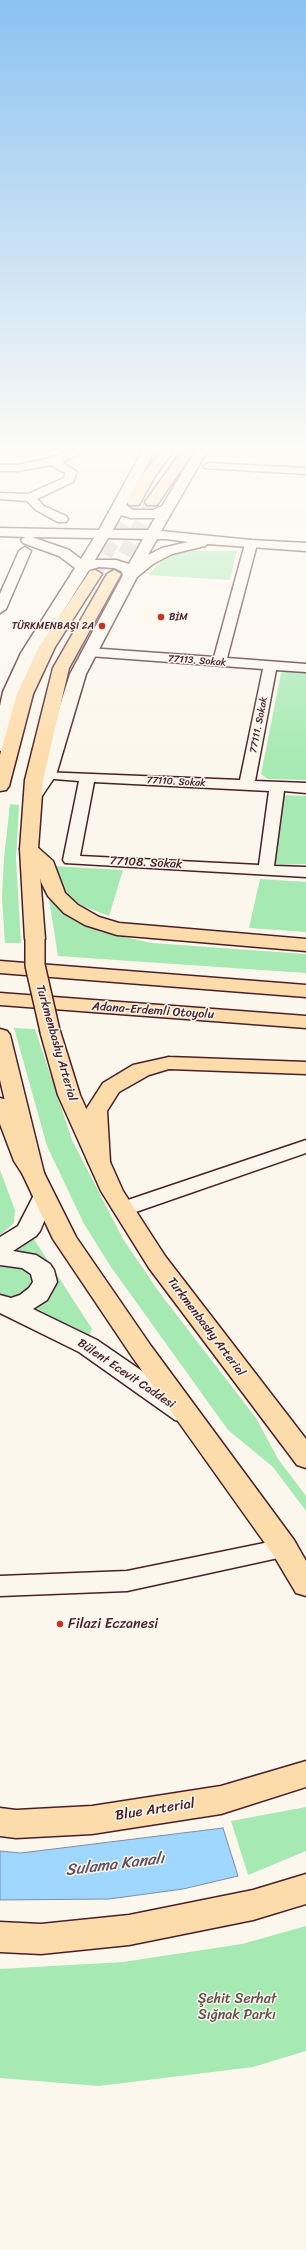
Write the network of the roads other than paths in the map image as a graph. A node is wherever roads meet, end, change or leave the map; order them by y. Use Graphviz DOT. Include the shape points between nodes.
graph roads {
  1 [pos="23,553"];
  2 [pos="64,553"];
  3 [pos="95,553"];
  4 [pos="142,553"];
  5 [pos="163,553"];
  6 [pos="249,553"];
  7 [pos="89,570"];
  8 [pos="114,574"];
  9 [pos="131,575"];
  10 [pos="0,579"];
  11 [pos="13,580"];
  12 [pos="0,609"];
  13 [pos="88,652"];
  14 [pos="219,662"];
  15 [pos="270,666"];
  16 [pos="306,668"];
  17 [pos="0,746"];
  18 [pos="46,774"];
  19 [pos="87,777"];
  20 [pos="247,785"];
  21 [pos="0,786"];
  22 [pos="277,786"];
  23 [pos="306,788"];
  24 [pos="34,795"];
  25 [pos="29,849"];
  26 [pos="266,869"];
  27 [pos="306,872"];
  28 [pos="306,945"];
  29 [pos="0,967"];
  30 [pos="306,991"];
  31 [pos="0,999"];
  32 [pos="306,1022"];
  33 [pos="0,1034"];
  34 [pos="306,1068"];
  35 [pos="0,1105"];
  36 [pos="306,1146"];
  37 [pos="98,1162"];
  38 [pos="33,1173"];
  39 [pos="44,1196"];
  40 [pos="123,1209"];
  41 [pos="0,1248"];
  42 [pos="0,1257"];
  43 [pos="6,1305"];
  44 [pos="187,1415"];
  45 [pos="306,1458"];
  46 [pos="284,1548"];
  47 [pos="306,1584"];
  48 [pos="0,1586"];
  49 [pos="306,1774"];
  50 [pos="306,1789"];
  51 [pos="221,1800"];
  52 [pos="0,1822"];
  53 [pos="306,1875"];
  54 [pos="306,1889"];
  55 [pos="253,1906"];
  56 [pos="0,1937"];
  1 -- 11 [label="street"];
  2 -- 7 [label="main road"];
  3 -- 7 [label="main road"];
  4 -- 9 [label="main road"];
  5 -- 9 [label="main road"];
  6 -- 14 [label="street"];
  7 -- 9 [label="main road" via="99,563 116,564 127,568"];
  7 -- 17 [label="main road" via="29,653 11,692"];
  7 -- 21 [label="main road" via="47,647 25,694"];
  8 -- 24 [label="main road, Turkmenbashy Arterial" via="61,668 34,780"];
  9 -- 13 [label="main road"];
  10 -- 11 [label="street"];
  11 -- 12 [label="street"];
  13 -- 14 [label="street, 77113. Sokak"];
  13 -- 18 [label="main road" via="78,674"];
  14 -- 15 [label="street, 77113. Sokak"];
  15 -- 16 [label="street, 77113. Sokak"];
  15 -- 20 [label="street, 77111. Sokak"];
  18 -- 19 [label="street, 77110. Sokak"];
  18 -- 24 [label="main road"];
  19 -- 20 [label="street, 77110. Sokak"];
  19 -- 26 [label="street, 77108. Sokak" via="71,860"];
  20 -- 22 [label="street, 77110. Sokak"];
  22 -- 23 [label="street, 77110. Sokak"];
  22 -- 26 [label="street"];
  24 -- 25 [label="main road, Turkmenbashy Arterial"];
  25 -- 28 [label="main road" via="46,865 57,896 71,909 92,921 116,929"];
  25 -- 37 [label="main road, Turkmenbashy Arterial, bridge" via="35,964 50,1031 69,1095"];
  26 -- 27 [label="street, 77108. Sokak"];
  29 -- 30 [label="main road"];
  31 -- 32 [label="main road, Adana-Erdemli Otoyolu"];
  33 -- 38 [label="main road"];
  34 -- 37 [label="main road" via="168,1063 141,1070 111,1088 96,1111"];
  35 -- 38 [label="main road"];
  36 -- 40 [label="street"];
  37 -- 40 [label="main road, Turkmenbashy Arterial"];
  38 -- 39 [label="main road"];
  39 -- 41 [label="main road" via="28,1231"];
  39 -- 44 [label="main road" via="65,1239"];
  40 -- 45 [label="main road, Turkmenbashy Arterial" via="157,1262"];
  42 -- 43 [label="main road" via="28,1261 42,1270 45,1282 38,1294 29,1301"];
  43 -- 44 [label="main road, Bülent Ecevit Caddesi" via="88,1346"];
  44 -- 46 [label="main road"];
  46 -- 47 [label="main road"];
  46 -- 48 [label="street" via="127,1581"];
  49 -- 51 [label="main road, Blue Arterial"];
  50 -- 51 [label="main road"];
  51 -- 52 [label="main road, Blue Arterial" via="92,1820 16,1824"];
  53 -- 55 [label="main road"];
  54 -- 55 [label="main road"];
  55 -- 56 [label="main road" via="129,1930 41,1939"];
}
